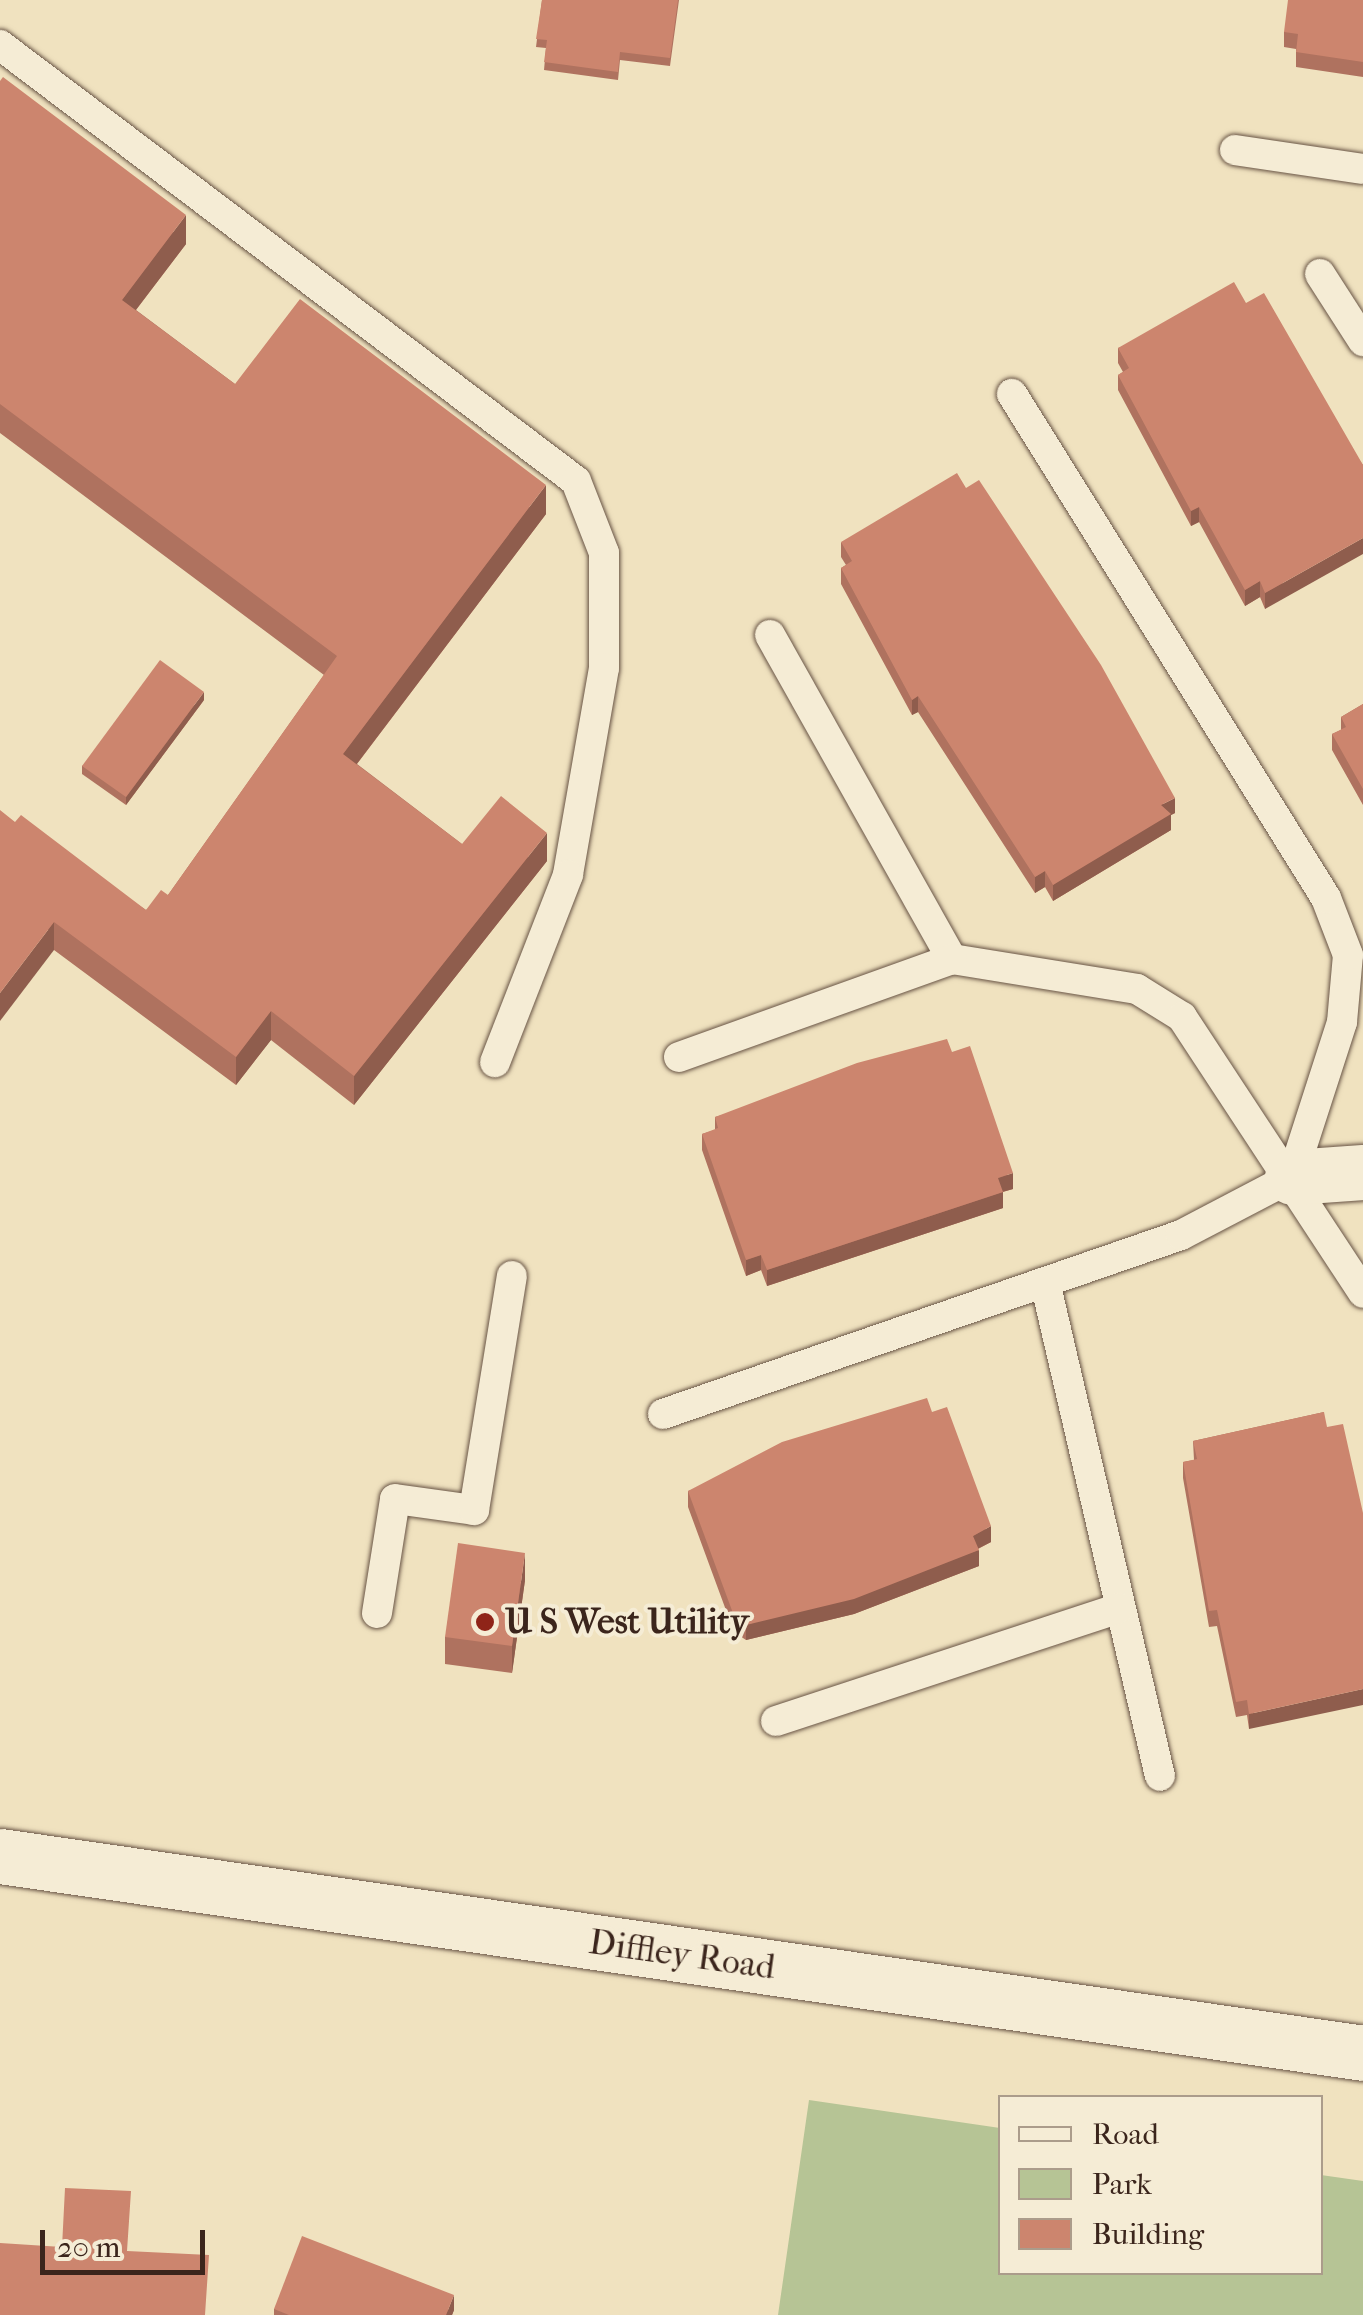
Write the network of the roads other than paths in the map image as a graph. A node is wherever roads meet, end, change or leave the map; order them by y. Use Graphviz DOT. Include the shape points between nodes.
graph roads {
  1 [pos="0,45"];
  2 [pos="1236,150"];
  3 [pos="1363,169"];
  4 [pos="1320,274"];
  5 [pos="1363,342"];
  6 [pos="1012,394"];
  7 [pos="770,635"];
  8 [pos="952,958"];
  9 [pos="679,1057"];
  10 [pos="495,1062"];
  11 [pos="1363,1172"];
  12 [pos="1292,1176"];
  13 [pos="512,1276"];
  14 [pos="1045,1282"];
  15 [pos="1363,1293"];
  16 [pos="663,1414"];
  17 [pos="1120,1608"];
  18 [pos="376,1613"];
  19 [pos="776,1721"];
  20 [pos="1160,1776"];
  21 [pos="0,1856"];
  22 [pos="1363,2054"];
  1 -- 10 [label="lane" via="576,482 604,554 604,668 568,875"];
  2 -- 3 [label="lane"];
  4 -- 5 [label="lane"];
  6 -- 12 [label="lane" via="1326,898 1348,955 1342,1022"];
  7 -- 8 [label="lane"];
  8 -- 9 [label="lane"];
  8 -- 12 [label="lane" via="1136,989 1182,1017"];
  11 -- 12 [label="main road"];
  12 -- 14 [label="lane" via="1180,1236"];
  12 -- 15 [label="lane"];
  13 -- 18 [label="lane" via="474,1510 394,1499"];
  14 -- 16 [label="lane"];
  14 -- 17 [label="lane"];
  17 -- 19 [label="lane"];
  17 -- 20 [label="lane"];
  21 -- 22 [label="main road, Diffley Road"];
}
